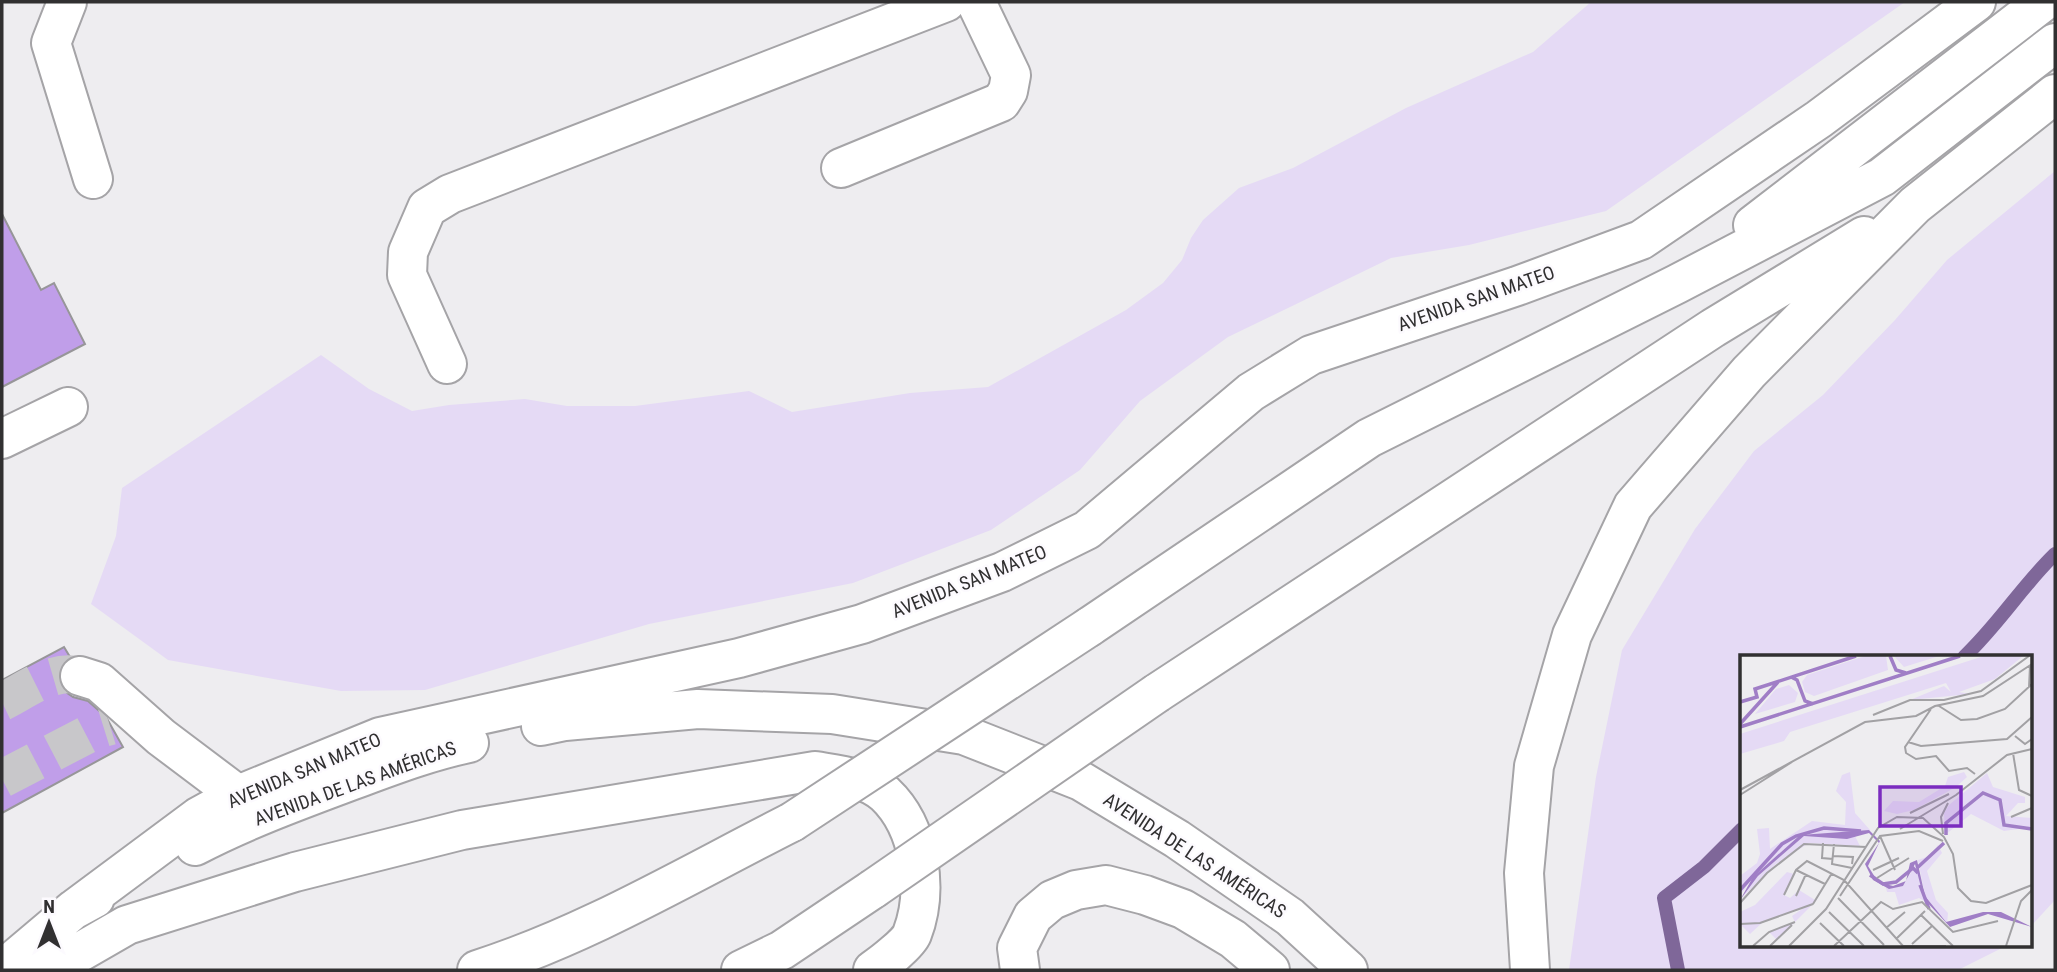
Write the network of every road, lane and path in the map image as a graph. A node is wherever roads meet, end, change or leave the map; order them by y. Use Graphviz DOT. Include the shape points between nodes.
graph roads {
  1 [pos="67,2"];
  2 [pos="946,2"];
  3 [pos="976,2"];
  4 [pos="1976,2"];
  5 [pos="2043,2"];
  6 [pos="2055,43"];
  7 [pos="2055,94"];
  8 [pos="841,169"];
  9 [pos="93,179"];
  10 [pos="1914,205"];
  11 [pos="1677,284"];
  12 [pos="447,364"];
  13 [pos="68,407"];
  14 [pos="2,439"];
  15 [pos="80,676"];
  16 [pos="110,726"];
  17 [pos="162,737"];
  18 [pos="238,795"];
  19 [pos="74,910"];
  20 [pos="2,970"];
  21 [pos="49,970"];
  22 [pos="477,970"];
  23 [pos="741,970"];
  24 [pos="873,970"];
  25 [pos="1020,970"];
  26 [pos="1270,970"];
  27 [pos="1349,970"];
  28 [pos="1530,970"];
  1 -- 9 [label="main road" via="51,43"];
  2 -- 12 [label="main road" via="450,194 427,208 408,252 407,275"];
  3 -- 8 [label="main road" via="1011,75 1000,102"];
  4 -- 18 [label="main road, AVENIDA SAN MATEO" via="1819,119 1641,240 1311,355 1251,392 1087,530 1002,572 862,624 739,658 380,737"];
  5 -- 11 [label="main road"];
  6 -- 11 [label="main road" via="1882,177"];
  7 -- 10 [label="main road"];
  10 -- 23 [label="main road, bridge" via="1713,328 1157,692 782,950"];
  10 -- 28 [label="main road" via="1749,372 1633,506 1572,635 1534,765 1524,873"];
  11 -- 22 [label="main road, bridge" via="1369,438 792,822 522,956"];
  13 -- 14 [label="main road"];
  15 -- 17 [label="main road" via="99,682"];
  16 -- 17 [label="main road" via="136,727"];
  17 -- 18 [label="main road"];
  18 -- 19 [label="main road, AVENIDA SAN MATEO" via="198,817"];
  19 -- 20 [label="main road, AVENIDA DE LAS AMÉRICAS"];
  19 -- 27 [label="main road, AVENIDA DE LAS AMÉRICAS" via="225,830 434,751 565,721 698,709 832,714 964,735 1081,781 1177,838 1290,917"];
  21 -- 24 [label="main road" via="127,925 307,869 462,830 815,771 859,779 884,793 904,817 916,847 920,902 911,937"];
  25 -- 26 [label="main road" via="1017,948 1034,916 1052,900 1106,885 1183,909 1233,939"];
}
